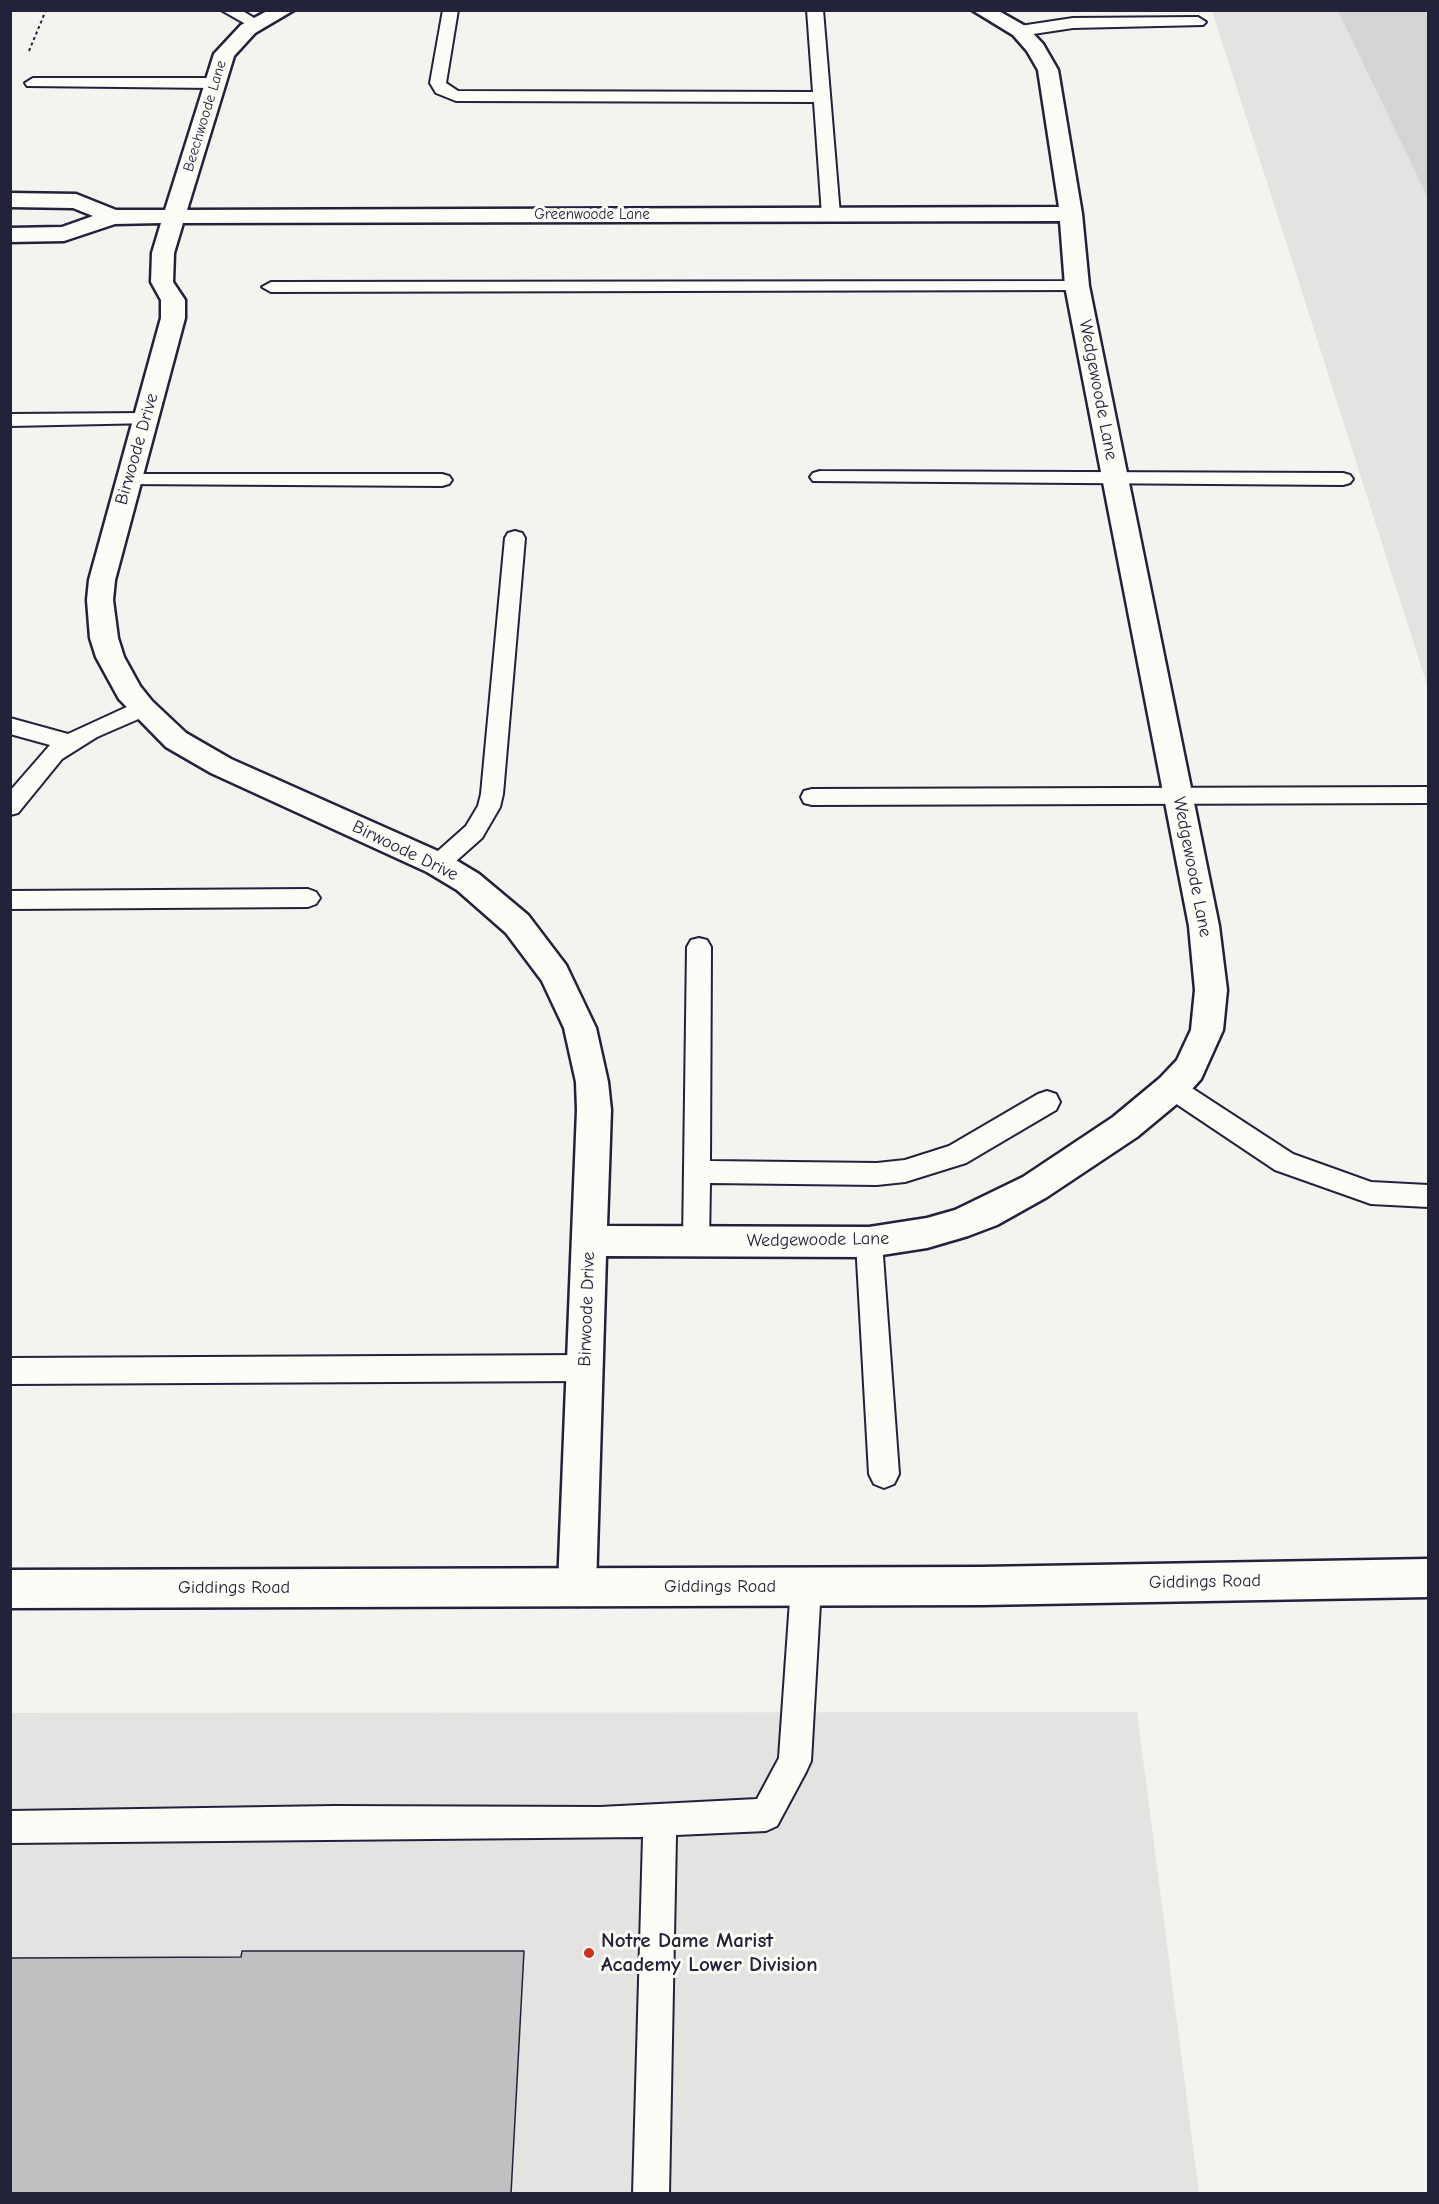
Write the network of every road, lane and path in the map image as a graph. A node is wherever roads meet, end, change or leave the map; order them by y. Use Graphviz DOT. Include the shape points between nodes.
graph roads {
  1 [pos="228,10"];
  2 [pos="285,10"];
  3 [pos="451,10"];
  4 [pos="815,10"];
  5 [pos="981,10"];
  6 [pos="1198,22"];
  7 [pos="256,24"];
  8 [pos="1020,32"];
  9 [pos="33,83"];
  10 [pos="214,83"];
  11 [pos="822,97"];
  12 [pos="10,200"];
  13 [pos="1071,214"];
  14 [pos="831,215"];
  15 [pos="174,216"];
  16 [pos="113,217"];
  17 [pos="10,235"];
  18 [pos="1077,286"];
  19 [pos="272,287"];
  20 [pos="146,419"];
  21 [pos="10,420"];
  22 [pos="819,477"];
  23 [pos="1116,478"];
  24 [pos="1343,479"];
  25 [pos="129,480"];
  26 [pos="442,480"];
  27 [pos="515,538"];
  28 [pos="142,708"];
  29 [pos="10,726"];
  30 [pos="70,742"];
  31 [pos="1428,795"];
  32 [pos="1179,796"];
  33 [pos="812,797"];
  34 [pos="10,807"];
  35 [pos="438,864"];
  36 [pos="308,898"];
  37 [pos="10,900"];
  38 [pos="699,947"];
  39 [pos="1172,1088"];
  40 [pos="1047,1102"];
  41 [pos="696,1172"];
  42 [pos="1428,1196"];
  43 [pos="590,1241"];
  44 [pos="696,1242"];
  45 [pos="869,1242"];
  46 [pos="585,1368"];
  47 [pos="10,1371"];
  48 [pos="884,1474"];
  49 [pos="1428,1578"];
  50 [pos="806,1586"];
  51 [pos="577,1587"];
  52 [pos="10,1589"];
  53 [pos="660,1822"];
  54 [pos="10,1827"];
  55 [pos="651,2193"];
  1 -- 7 [label="lane"];
  2 -- 7 [label="street, Beechwoode Lane"];
  3 -- 11 [label="lane" via="438,83 442,90 456,96"];
  4 -- 11 [label="lane"];
  5 -- 8 [label="street"];
  6 -- 8 [label="lane" via="1073,23"];
  7 -- 10 [label="street, Beechwoode Lane" via="227,49"];
  8 -- 13 [label="street, Wedgewoode Lane" via="1036,48 1047,70"];
  9 -- 10 [label="lane"];
  10 -- 15 [label="street, Beechwoode Lane"];
  11 -- 14 [label="lane"];
  12 -- 16 [label="street, Greenwoode Lane" via="76,201"];
  13 -- 14 [label="street, Greenwoode Lane"];
  13 -- 18 [label="street, Wedgewoode Lane"];
  14 -- 15 [label="street, Greenwoode Lane"];
  15 -- 16 [label="street, Greenwoode Lane"];
  15 -- 20 [label="street, Birwoode Drive" via="163,254 162,282 173,300 173,318"];
  16 -- 17 [label="street, Greenwoode Lane" via="64,234"];
  18 -- 19 [label="lane"];
  18 -- 23 [label="street, Wedgewoode Lane"];
  20 -- 21 [label="lane"];
  20 -- 25 [label="street, Birwoode Drive"];
  22 -- 23 [label="lane"];
  23 -- 24 [label="lane"];
  23 -- 32 [label="street, Wedgewoode Lane"];
  25 -- 26 [label="lane"];
  25 -- 28 [label="street, Birwoode Drive" via="106,561 100,600 110,657"];
  27 -- 35 [label="lane" via="489,807 474,832"];
  28 -- 30 [label="lane"];
  28 -- 35 [label="street, Birwoode Drive" via="176,740 213,762"];
  29 -- 30 [label="lane"];
  30 -- 34 [label="lane" via="41,767"];
  31 -- 32 [label="lane"];
  32 -- 33 [label="lane"];
  32 -- 39 [label="street, Wedgewoode Lane" via="1204,926 1211,990 1207,1030 1200,1049 1189,1070"];
  35 -- 43 [label="street, Birwoode Drive" via="486,896 517,924 555,974 580,1028 594,1110"];
  36 -- 37 [label="lane"];
  38 -- 41 [label="lane"];
  39 -- 42 [label="lane" via="1284,1162 1371,1193"];
  39 -- 45 [label="street, Wedgewoode Lane" via="1082,1158 1002,1205 956,1225"];
  40 -- 41 [label="lane" via="957,1155 905,1171"];
  41 -- 44 [label="lane"];
  43 -- 44 [label="street, Wedgewoode Lane"];
  43 -- 46 [label="street, Birwoode Drive"];
  44 -- 45 [label="street, Wedgewoode Lane"];
  45 -- 48 [label="lane"];
  46 -- 47 [label="lane"];
  46 -- 51 [label="street, Birwoode Drive"];
  49 -- 50 [label="street, Giddings Road"];
  50 -- 51 [label="street, Giddings Road"];
  50 -- 53 [label="lane" via="795,1761 766,1815"];
  51 -- 52 [label="street, Giddings Road"];
  53 -- 54 [label="lane"];
  53 -- 55 [label="lane"];
}
